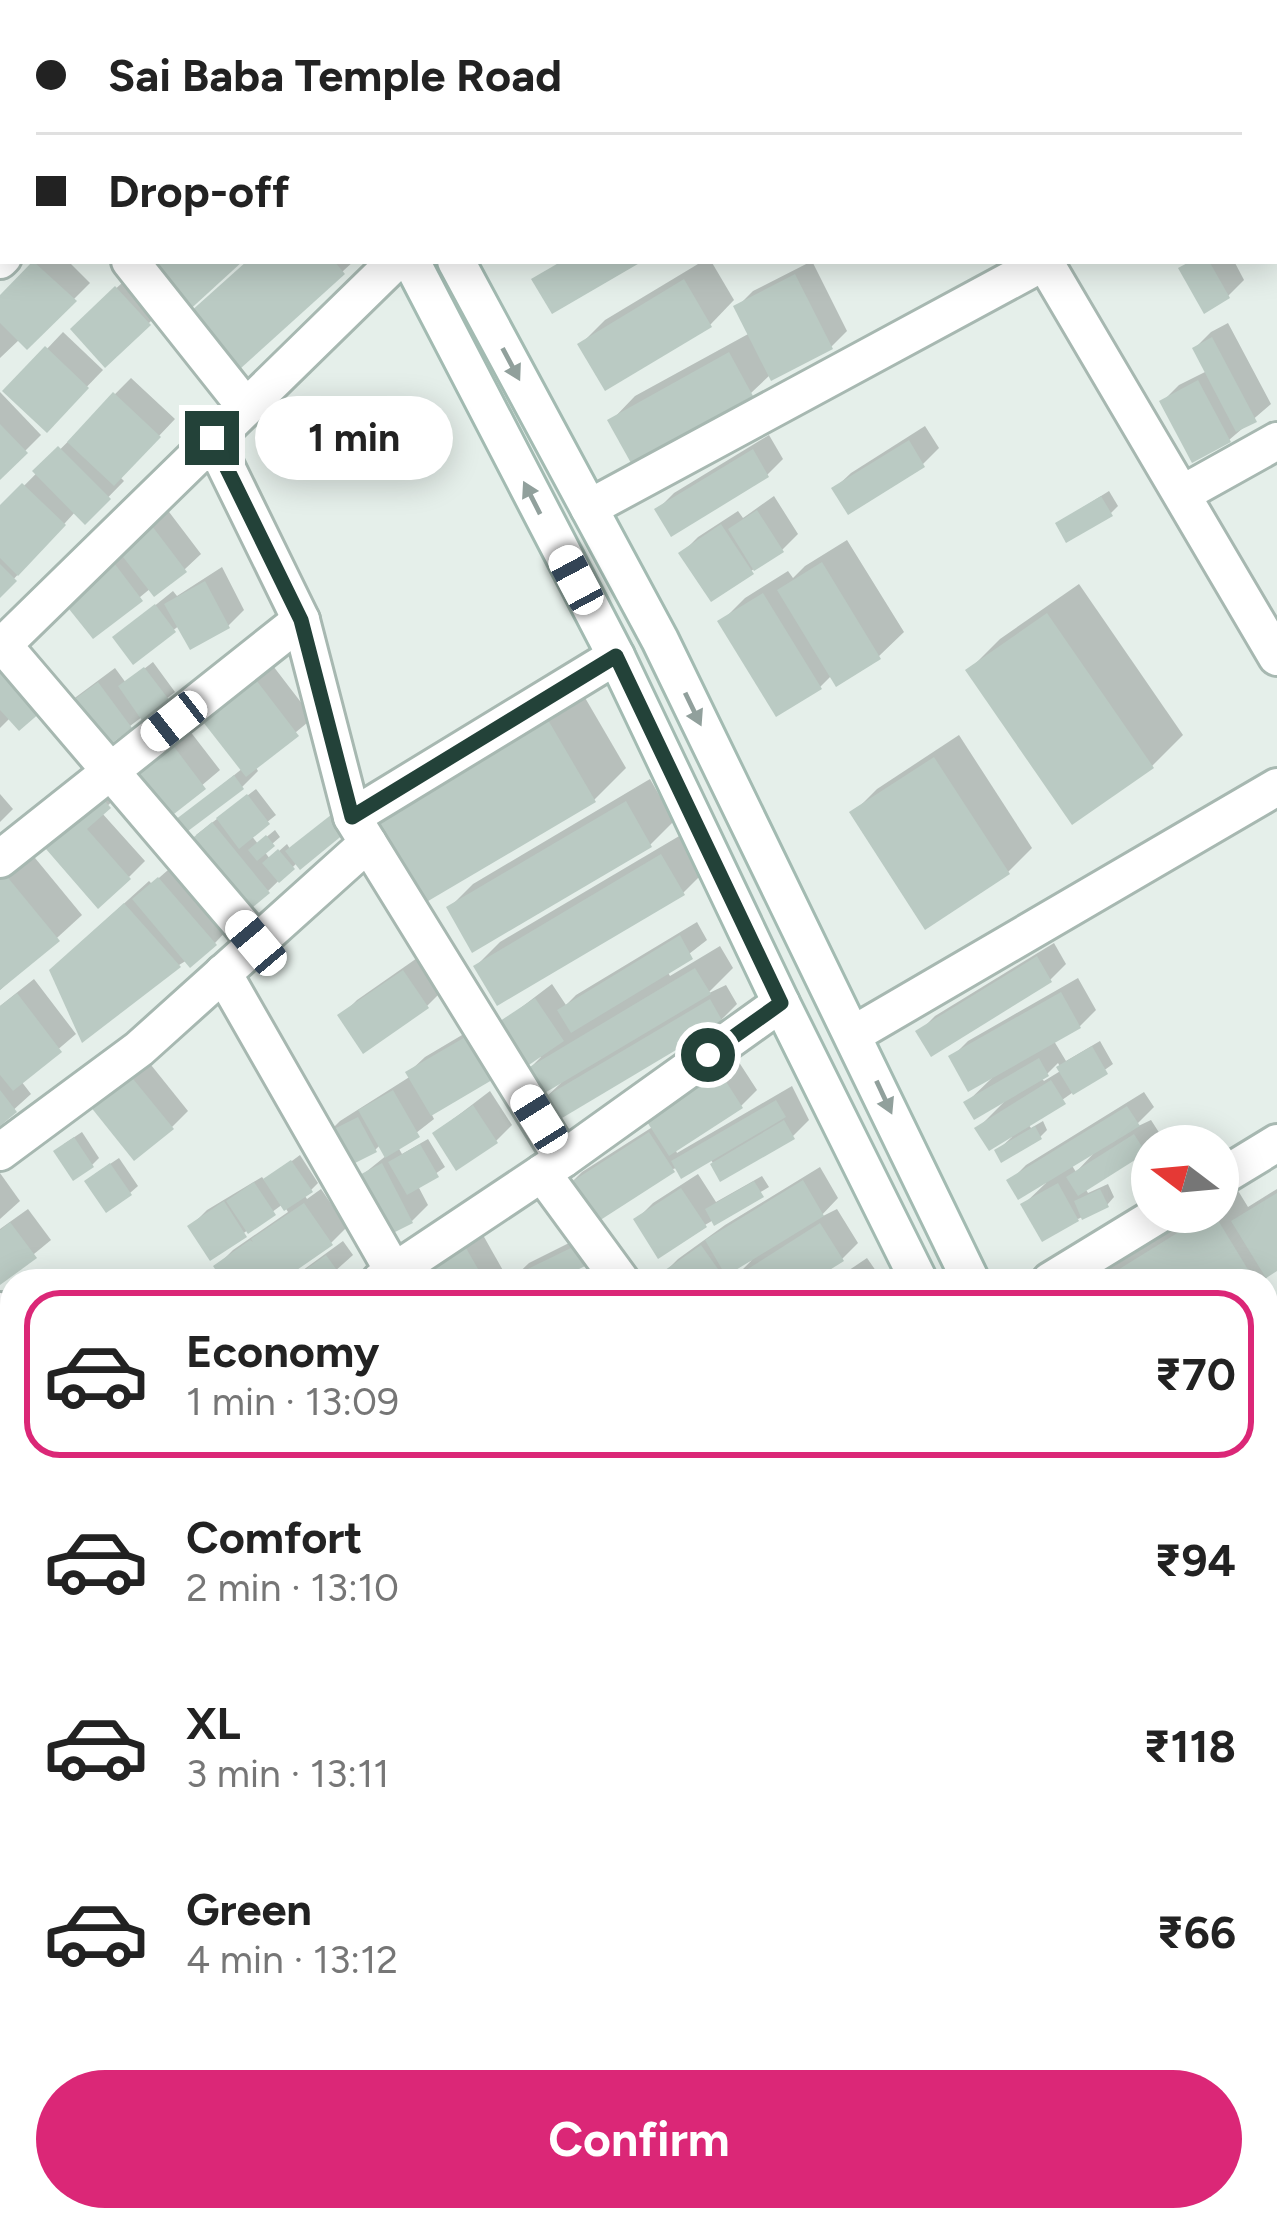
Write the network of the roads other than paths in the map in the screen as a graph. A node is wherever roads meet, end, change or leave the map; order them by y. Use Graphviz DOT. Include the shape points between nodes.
graph roads {
  1 [pos="132,264"];
  2 [pos="393,264"];
  3 [pos="413,264"];
  4 [pos="1039,264"];
  5 [pos="1047,264"];
  6 [pos="466,265"];
  7 [pos="245,406"];
  8 [pos="212,438"];
  9 [pos="1277,441"];
  10 [pos="1181,494"];
  11 [pos="589,508"];
  12 [pos="301,620"];
  13 [pos="2,646"];
  14 [pos="616,656"];
  15 [pos="1277,656"];
  16 [pos="111,771"];
  17 [pos="1277,787"];
  18 [pos="360,830"];
  19 [pos="0,859"];
  20 [pos="256,943"];
  21 [pos="223,974"];
  22 [pos="781,1003"];
  23 [pos="854,1034"];
  24 [pos="1277,1143"];
  25 [pos="0,1152"];
  26 [pos="552,1166"];
  27 [pos="1239,1166"];
  28 [pos="1131,1232"];
  29 [pos="383,1269"];
  30 [pos="398,1269"];
  31 [pos="614,1269"];
  32 [pos="913,1269"];
  33 [pos="965,1269"];
  34 [pos="1070,1269"];
  1 -- 7 [label="street"];
  2 -- 7 [label="street"];
  14 -- 3 [label="street, one-way"];
  4 -- 11 [label="street"];
  5 -- 10 [label="street"];
  6 -- 11 [label="street, one-way"];
  7 -- 8 [label="street"];
  8 -- 12 [label="street"];
  8 -- 13 [label="street"];
  9 -- 10 [label="street"];
  10 -- 15 [label="street"];
  11 -- 23 [label="street, one-way"];
  12 -- 16 [label="street"];
  12 -- 18 [label="street"];
  13 -- 16 [label="street"];
  14 -- 18 [label="street"];
  14 -- 22 [label="street"];
  16 -- 19 [label="street"];
  16 -- 20 [label="street"];
  17 -- 23 [label="street"];
  18 -- 20 [label="street"];
  18 -- 26 [label="street"];
  20 -- 21 [label="street"];
  21 -- 25 [label="street" via="139,1049"];
  21 -- 29 [label="street"];
  22 -- 26 [label="street"];
  22 -- 32 [label="street"];
  23 -- 33 [label="street, one-way"];
  24 -- 27 [label="street"];
  26 -- 30 [label="street"];
  26 -- 31 [label="street"];
  28 -- 34 [label="street"];
}
